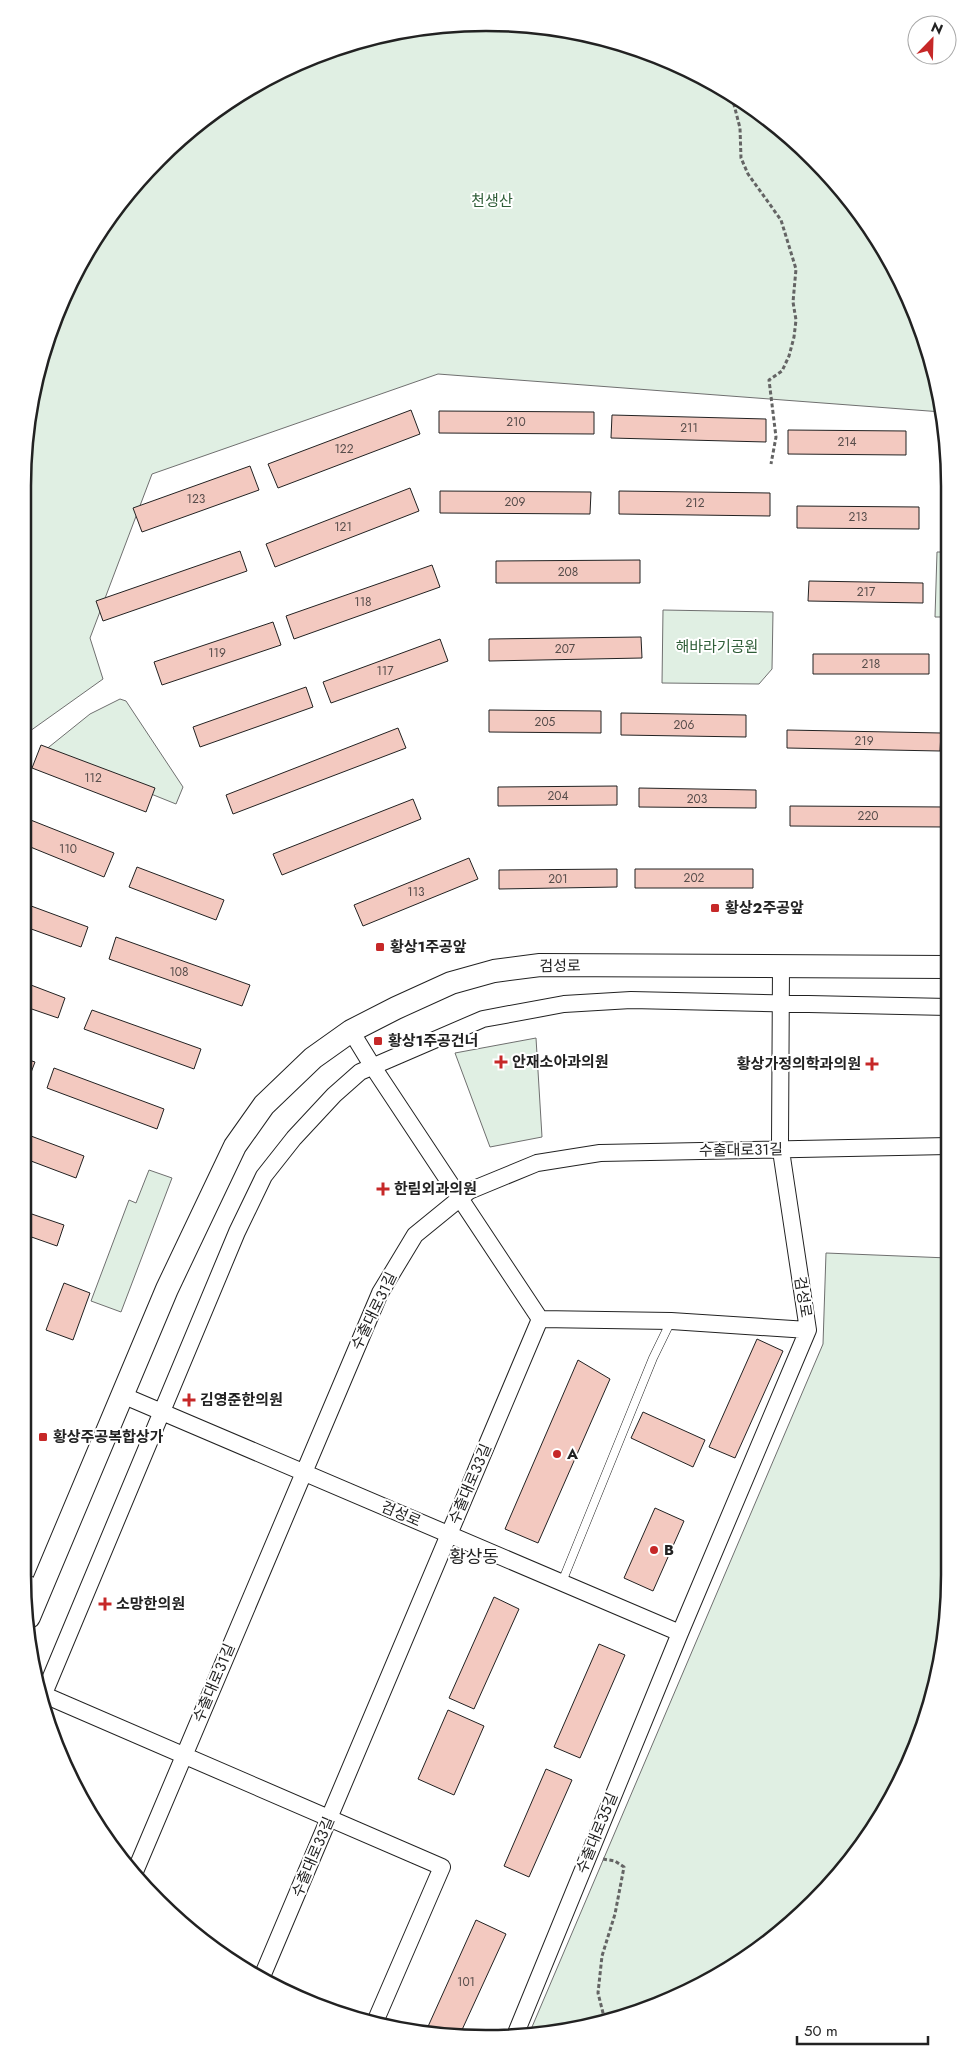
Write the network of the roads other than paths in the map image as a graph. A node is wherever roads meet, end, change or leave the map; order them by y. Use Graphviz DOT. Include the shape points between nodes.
graph roads {
  1 [pos="780,966"];
  2 [pos="941,967"];
  3 [pos="780,1002"];
  4 [pos="941,1007"];
  5 [pos="351,1031"];
  6 [pos="373,1067"];
  7 [pos="941,1146"];
  8 [pos="781,1149"];
  9 [pos="460,1198"];
  10 [pos="540,1319"];
  11 [pos="670,1321"];
  12 [pos="808,1330"];
  13 [pos="122,1394"];
  14 [pos="162,1411"];
  15 [pos="303,1472"];
  16 [pos="449,1534"];
  17 [pos="562,1582"];
  18 [pos="32,1586"];
  19 [pos="680,1633"];
  20 [pos="46,1688"];
  21 [pos="48,1697"];
  22 [pos="184,1755"];
  23 [pos="330,1818"];
  24 [pos="137,1867"];
  25 [pos="264,1972"];
  26 [pos="377,2016"];
  27 [pos="518,2029"];
  1 -- 2 [label="street, 검성로"];
  1 -- 3 [label="street, 검성로"];
  1 -- 5 [label="street, 검성로" via="540,965 494,971 451,983"];
  3 -- 4 [label="street"];
  3 -- 6 [label="street" via="632,1000 564,1004 482,1019"];
  3 -- 8 [label="street, 검성로"];
  5 -- 6 [label="street"];
  5 -- 13 [label="street, 검성로" via="313,1058 264,1105 235,1146 167,1289"];
  6 -- 9 [label="street"];
  6 -- 14 [label="street" via="360,1072 334,1095 264,1176 233,1241"];
  7 -- 8 [label="street, 수출대로31길"];
  8 -- 9 [label="street, 수출대로31길" via="600,1153 537,1163 468,1191"];
  8 -- 12 [label="street, 검성로"];
  9 -- 10 [label="street"];
  9 -- 15 [label="street, 수출대로31길" via="414,1235 380,1292"];
  10 -- 11 [label="street"];
  10 -- 16 [label="street, 수출대로33길"];
  11 -- 12 [label="street"];
  11 -- 17 [label="lane"];
  12 -- 19 [label="street, 수출대로35길"];
  13 -- 14 [label="street, 검성로"];
  13 -- 18 [label="street, 검성로"];
  14 -- 15 [label="street, 검성로"];
  14 -- 20 [label="street"];
  15 -- 16 [label="street, 검성로"];
  15 -- 22 [label="street, 수출대로31길"];
  16 -- 17 [label="street, 검성로"];
  16 -- 23 [label="street, 수출대로33길"];
  17 -- 19 [label="street, 검성로"];
  19 -- 27 [label="street, 수출대로35길"];
  21 -- 22 [label="street"];
  22 -- 23 [label="street"];
  22 -- 24 [label="street, 수출대로31길"];
  23 -- 25 [label="street, 수출대로33길"];
  23 -- 26 [label="street" via="442,1867"];
}
